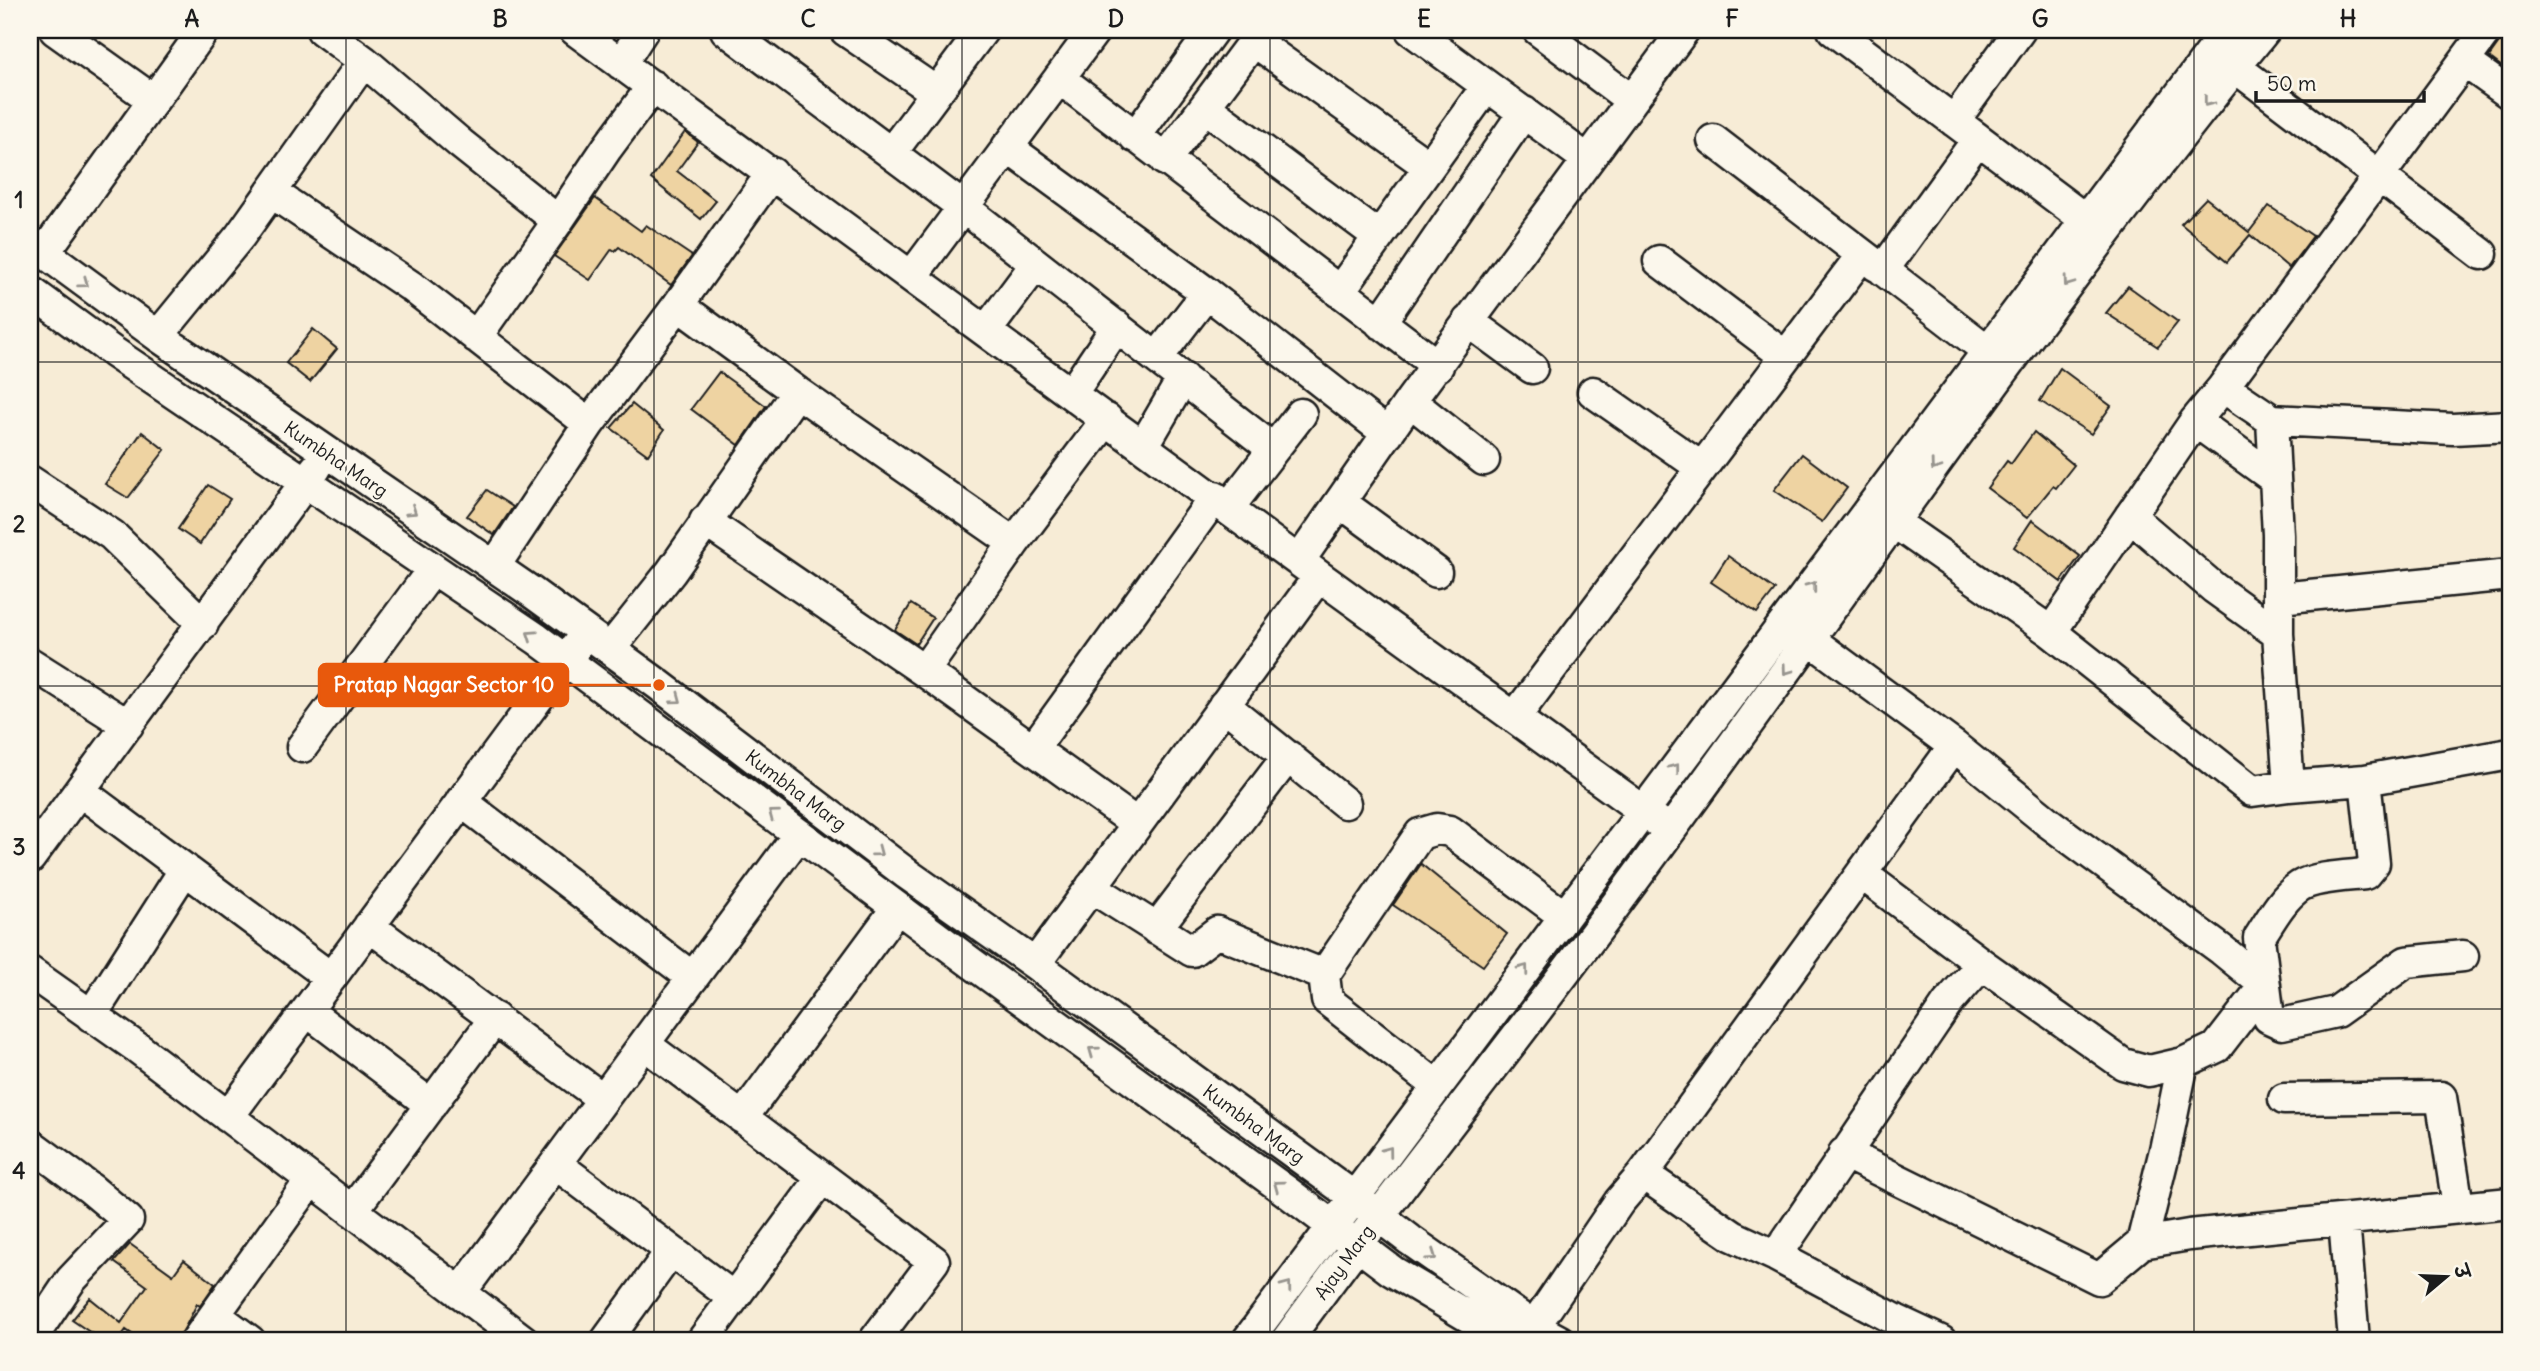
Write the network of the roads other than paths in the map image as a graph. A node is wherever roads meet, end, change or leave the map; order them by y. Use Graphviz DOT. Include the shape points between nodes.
graph roads {
  1 [pos="57,30"];
  2 [pos="204,30"];
  3 [pos="322,30"];
  4 [pos="575,30"];
  5 [pos="643,30"];
  6 [pos="726,30"];
  7 [pos="845,30"];
  8 [pos="984,30"];
  9 [pos="1095,30"];
  10 [pos="1213,30"];
  11 [pos="1412,30"];
  12 [pos="1538,30"];
  13 [pos="1684,30"];
  14 [pos="2020,30"];
  15 [pos="2228,30"];
  16 [pos="2265,30"];
  17 [pos="2487,30"];
  18 [pos="1258,35"];
  19 [pos="1852,36"];
  20 [pos="364,61"];
  21 [pos="2465,62"];
  22 [pos="621,64"];
  23 [pos="2235,67"];
  24 [pos="1059,78"];
  25 [pos="653,86"];
  26 [pos="1488,86"];
  27 [pos="936,92"];
  28 [pos="2510,94"];
  29 [pos="153,100"];
  30 [pos="1631,100"];
  31 [pos="1205,107"];
  32 [pos="1524,112"];
  33 [pos="1954,121"];
  34 [pos="1135,137"];
  35 [pos="1978,139"];
  36 [pos="1713,140"];
  37 [pos="1007,148"];
  38 [pos="891,153"];
  39 [pos="1165,160"];
  40 [pos="1588,160"];
  41 [pos="1429,166"];
  42 [pos="772,173"];
  43 [pos="2378,175"];
  44 [pos="271,192"];
  45 [pos="963,207"];
  46 [pos="2086,220"];
  47 [pos="558,221"];
  48 [pos="1378,236"];
  49 [pos="37,247"];
  50 [pos="2482,254"];
  51 [pos="1658,261"];
  52 [pos="1872,263"];
  53 [pos="1036,264"];
  54 [pos="912,276"];
  55 [pos="30,291"];
  56 [pos="1339,292"];
  57 [pos="1207,293"];
  58 [pos="678,305"];
  59 [pos="1468,321"];
  60 [pos="1380,323"];
  61 [pos="1117,326"];
  62 [pos="986,331"];
  63 [pos="158,336"];
  64 [pos="476,337"];
  65 [pos="1988,351"];
  66 [pos="1785,356"];
  67 [pos="1157,358"];
  68 [pos="1437,366"];
  69 [pos="1532,368"];
  70 [pos="1183,378"];
  71 [pos="2223,387"];
  72 [pos="797,392"];
  73 [pos="1593,392"];
  74 [pos="1072,393"];
  75 [pos="1410,401"];
  76 [pos="1301,414"];
  77 [pos="1107,419"];
  78 [pos="2272,420"];
  79 [pos="2195,421"];
  80 [pos="589,424"];
  81 [pos="2510,426"];
  82 [pos="1388,434"];
  83 [pos="1144,445"];
  84 [pos="1273,449"];
  85 [pos="325,452"];
  86 [pos="1484,460"];
  87 [pos="1702,468"];
  88 [pos="2275,479"];
  89 [pos="30,481"];
  90 [pos="306,484"];
  91 [pos="1222,502"];
  92 [pos="1340,502"];
  93 [pos="1882,514"];
  94 [pos="2130,516"];
  95 [pos="705,522"];
  96 [pos="1014,543"];
  97 [pos="494,567"];
  98 [pos="1309,568"];
  99 [pos="433,569"];
  100 [pos="1436,572"];
  101 [pos="2510,575"];
  102 [pos="2279,598"];
  103 [pos="203,624"];
  104 [pos="2051,632"];
  105 [pos="2277,634"];
  106 [pos="1809,639"];
  107 [pos="598,641"];
  108 [pos="566,660"];
  109 [pos="30,663"];
  110 [pos="925,671"];
  111 [pos="1224,705"];
  112 [pos="1515,717"];
  113 [pos="128,725"];
  114 [pos="1954,746"];
  115 [pos="302,747"];
  116 [pos="1032,749"];
  117 [pos="2510,754"];
  118 [pos="1287,756"];
  119 [pos="2365,780"];
  120 [pos="2290,786"];
  121 [pos="80,791"];
  122 [pos="461,801"];
  123 [pos="1345,803"];
  124 [pos="1643,811"];
  125 [pos="1136,823"];
  126 [pos="1670,830"];
  127 [pos="800,834"];
  128 [pos="30,858"];
  129 [pos="185,869"];
  130 [pos="1862,874"];
  131 [pos="1091,887"];
  132 [pos="897,908"];
  133 [pos="1564,916"];
  134 [pos="369,926"];
  135 [pos="1156,929"];
  136 [pos="2463,956"];
  137 [pos="1035,964"];
  138 [pos="1982,964"];
  139 [pos="1324,975"];
  140 [pos="331,978"];
  141 [pos="693,978"];
  142 [pos="33,981"];
  143 [pos="2265,985"];
  144 [pos="307,1011"];
  145 [pos="91,1016"];
  146 [pos="495,1018"];
  147 [pos="644,1044"];
  148 [pos="2183,1063"];
  149 [pos="1437,1086"];
  150 [pos="603,1099"];
  151 [pos="2284,1099"];
  152 [pos="430,1105"];
  153 [pos="228,1117"];
  154 [pos="742,1118"];
  155 [pos="30,1144"];
  156 [pos="1844,1153"];
  157 [pos="555,1164"];
  158 [pos="1643,1174"];
  159 [pos="822,1178"];
  160 [pos="311,1180"];
  161 [pos="1354,1196"];
  162 [pos="2510,1203"];
  163 [pos="2458,1206"];
  164 [pos="352,1211"];
  165 [pos="1377,1216"];
  166 [pos="2344,1220"];
  167 [pos="1332,1226"];
  168 [pos="2142,1243"];
  169 [pos="1356,1245"];
  170 [pos="671,1251"];
  171 [pos="1776,1256"];
  172 [pos="460,1293"];
  173 [pos="734,1298"];
  174 [pos="215,1315"];
  175 [pos="1521,1334"];
  176 [pos="30,1341"];
  177 [pos="196,1341"];
  178 [pos="250,1341"];
  179 [pos="524,1341"];
  180 [pos="606,1341"];
  181 [pos="702,1341"];
  182 [pos="874,1341"];
  183 [pos="1247,1341"];
  184 [pos="1286,1341"];
  185 [pos="1560,1341"];
  186 [pos="1941,1341"];
  187 [pos="2354,1341"];
  1 -- 29 [label="street"];
  2 -- 29 [label="street"];
  3 -- 20 [label="street"];
  4 -- 22 [label="street"];
  5 -- 22 [label="street"];
  6 -- 38 [label="street"];
  7 -- 27 [label="street"];
  8 -- 27 [label="street"];
  9 -- 24 [label="street"];
  10 -- 34 [label="street"];
  11 -- 26 [label="street"];
  12 -- 30 [label="street"];
  13 -- 30 [label="street"];
  14 -- 33 [label="street"];
  15 -- 46 [label="street"];
  16 -- 23 [label="street"];
  17 -- 21 [label="street"];
  18 -- 31 [label="street"];
  18 -- 41 [label="street"];
  19 -- 33 [label="street"];
  20 -- 44 [label="street"];
  20 -- 47 [label="street"];
  21 -- 28 [label="street"];
  21 -- 43 [label="street"];
  22 -- 25 [label="street"];
  23 -- 43 [label="street"];
  23 -- 93 [label="street, one-way"];
  24 -- 34 [label="street"];
  24 -- 37 [label="street"];
  25 -- 42 [label="street"];
  25 -- 47 [label="street"];
  26 -- 32 [label="street"];
  26 -- 41 [label="street"];
  27 -- 38 [label="street"];
  29 -- 49 [label="street"];
  30 -- 40 [label="street"];
  31 -- 39 [label="street"];
  31 -- 48 [label="street"];
  32 -- 40 [label="street"];
  32 -- 60 [label="street"];
  33 -- 35 [label="street"];
  34 -- 39 [label="street"];
  35 -- 46 [label="street"];
  35 -- 52 [label="street"];
  36 -- 52 [label="street"];
  37 -- 45 [label="street"];
  37 -- 57 [label="street"];
  38 -- 45 [label="street"];
  39 -- 56 [label="street"];
  40 -- 59 [label="street"];
  41 -- 48 [label="street"];
  42 -- 54 [label="street"];
  42 -- 58 [label="street"];
  43 -- 50 [label="street"];
  43 -- 71 [label="street"];
  44 -- 63 [label="street"];
  44 -- 64 [label="street" via="412,287"];
  45 -- 53 [label="street"];
  45 -- 54 [label="street"];
  46 -- 65 [label="street"];
  47 -- 64 [label="street"];
  48 -- 56 [label="street"];
  49 -- 63 [label="street, Kumbha Marg, one-way"];
  51 -- 66 [label="street"];
  52 -- 65 [label="street"];
  52 -- 66 [label="street"];
  53 -- 61 [label="street"];
  53 -- 62 [label="street"];
  54 -- 62 [label="street"];
  55 -- 90 [label="street, Kumbha Marg"];
  56 -- 60 [label="street"];
  57 -- 67 [label="street"];
  57 -- 82 [label="street"];
  58 -- 72 [label="street"];
  58 -- 80 [label="street"];
  59 -- 68 [label="street"];
  59 -- 69 [label="street"];
  60 -- 68 [label="street"];
  61 -- 67 [label="street"];
  61 -- 74 [label="street"];
  62 -- 74 [label="street"];
  63 -- 85 [label="street, Kumbha Marg"];
  64 -- 80 [label="street"];
  65 -- 93 [label="street"];
  66 -- 87 [label="street"];
  67 -- 70 [label="street"];
  68 -- 75 [label="street"];
  70 -- 83 [label="street"];
  70 -- 84 [label="street"];
  71 -- 78 [label="street"];
  71 -- 79 [label="street"];
  72 -- 95 [label="street"];
  72 -- 96 [label="street"];
  73 -- 87 [label="street"];
  74 -- 77 [label="street"];
  75 -- 82 [label="street"];
  75 -- 86 [label="street"];
  76 -- 84 [label="street"];
  77 -- 83 [label="street"];
  77 -- 96 [label="street"];
  78 -- 81 [label="street" via="2453,429"];
  78 -- 88 [label="street"];
  79 -- 88 [label="street"];
  79 -- 94 [label="street"];
  80 -- 97 [label="street"];
  82 -- 92 [label="street"];
  83 -- 91 [label="street"];
  84 -- 91 [label="street"];
  85 -- 90 [label="street"];
  85 -- 97 [label="street, Kumbha Marg, one-way"];
  87 -- 112 [label="street"];
  88 -- 102 [label="street"];
  89 -- 103 [label="street" via="112,535"];
  90 -- 99 [label="street, Kumbha Marg"];
  90 -- 103 [label="street"];
  91 -- 98 [label="street"];
  91 -- 116 [label="street"];
  92 -- 98 [label="street"];
  92 -- 100 [label="street"];
  93 -- 104 [label="street"];
  93 -- 106 [label="street, Ajay Marg"];
  124 -- 93 [label="street, Ajay Marg, one-way"];
  94 -- 104 [label="street"];
  94 -- 105 [label="street" via="2214,588"];
  95 -- 107 [label="street" via="671,572"];
  95 -- 110 [label="street"];
  96 -- 110 [label="street"];
  97 -- 107 [label="street, Kumbha Marg"];
  98 -- 111 [label="street"];
  98 -- 112 [label="street"];
  108 -- 99 [label="street, Kumbha Marg, one-way"];
  99 -- 115 [label="street"];
  101 -- 102 [label="street"];
  102 -- 105 [label="street"];
  103 -- 113 [label="street"];
  104 -- 120 [label="street" via="2252,791"];
  105 -- 120 [label="street"];
  106 -- 114 [label="street"];
  106 -- 126 [label="street, Ajay Marg, one-way"];
  107 -- 108 [label="street"];
  107 -- 137 [label="street, Kumbha Marg, one-way" via="907,874"];
  108 -- 122 [label="street"];
  127 -- 108 [label="street, Kumbha Marg, one-way"];
  109 -- 113 [label="street"];
  110 -- 116 [label="street"];
  111 -- 118 [label="street"];
  111 -- 125 [label="street"];
  112 -- 124 [label="street"];
  113 -- 121 [label="street"];
  114 -- 130 [label="street"];
  114 -- 143 [label="street"];
  116 -- 125 [label="street"];
  117 -- 119 [label="street"];
  118 -- 123 [label="street"];
  118 -- 135 [label="street"];
  119 -- 120 [label="street"];
  119 -- 143 [label="street" via="2374,863 2365,874 2301,886 2280,906 2259,938"];
  121 -- 128 [label="street"];
  121 -- 129 [label="street"];
  122 -- 134 [label="street"];
  122 -- 141 [label="street"];
  124 -- 126 [label="street"];
  124 -- 133 [label="street, Ajay Marg"];
  125 -- 131 [label="street"];
  126 -- 165 [label="street, Ajay Marg"];
  127 -- 132 [label="street, Kumbha Marg"];
  127 -- 141 [label="street"];
  129 -- 140 [label="street"];
  129 -- 145 [label="street"];
  130 -- 138 [label="street"];
  130 -- 158 [label="street"];
  131 -- 135 [label="street"];
  131 -- 137 [label="street"];
  132 -- 154 [label="street"];
  167 -- 132 [label="street, Kumbha Marg, one-way"];
  133 -- 139 [label="street" via="1450,831 1437,829 1420,834"];
  149 -- 133 [label="street, Ajay Marg, one-way"];
  134 -- 140 [label="street"];
  134 -- 146 [label="street"];
  135 -- 139 [label="street" via="1192,951 1217,932"];
  136 -- 143 [label="street" via="2406,962 2336,1012 2282,1024 2269,1018"];
  137 -- 161 [label="street, Kumbha Marg"];
  138 -- 148 [label="street" via="2123,1064 2149,1071"];
  138 -- 156 [label="street" via="1947,1004"];
  139 -- 149 [label="street" via="1327,1000"];
  140 -- 144 [label="street"];
  141 -- 147 [label="street"];
  142 -- 145 [label="street"];
  143 -- 148 [label="street" via="2217,1047"];
  144 -- 152 [label="street"];
  144 -- 153 [label="street"];
  145 -- 153 [label="street"];
  146 -- 150 [label="street"];
  146 -- 152 [label="street"];
  147 -- 150 [label="street"];
  147 -- 154 [label="street"];
  148 -- 168 [label="street"];
  161 -- 149 [label="street, Ajay Marg, one-way"];
  150 -- 157 [label="street"];
  151 -- 163 [label="street" via="2441,1097"];
  152 -- 164 [label="street"];
  153 -- 160 [label="street"];
  154 -- 159 [label="street"];
  155 -- 176 [label="street" via="128,1220 71,1280"];
  156 -- 168 [label="street" via="2099,1279"];
  156 -- 171 [label="street"];
  157 -- 170 [label="street"];
  157 -- 172 [label="street"];
  158 -- 171 [label="street" via="1733,1236"];
  158 -- 175 [label="street"];
  159 -- 173 [label="street"];
  159 -- 182 [label="street" via="934,1261"];
  160 -- 164 [label="street"];
  160 -- 174 [label="street"];
  161 -- 165 [label="street, Kumbha Marg"];
  161 -- 167 [label="street, Ajay Marg"];
  162 -- 163 [label="street"];
  163 -- 166 [label="street"];
  164 -- 172 [label="street"];
  165 -- 169 [label="street, Ajay Marg"];
  165 -- 175 [label="street, Kumbha Marg, one-way"];
  166 -- 168 [label="street"];
  166 -- 187 [label="street"];
  167 -- 169 [label="street, Kumbha Marg"];
  183 -- 167 [label="street, Ajay Marg, one-way"];
  169 -- 175 [label="street, Kumbha Marg" via="1392,1271"];
  169 -- 184 [label="street, Ajay Marg"];
  170 -- 173 [label="street"];
  170 -- 180 [label="street"];
  171 -- 186 [label="street"];
  172 -- 179 [label="street"];
  173 -- 181 [label="street"];
  174 -- 177 [label="street"];
  174 -- 178 [label="street"];
  175 -- 185 [label="street, Kumbha Marg"];
}
